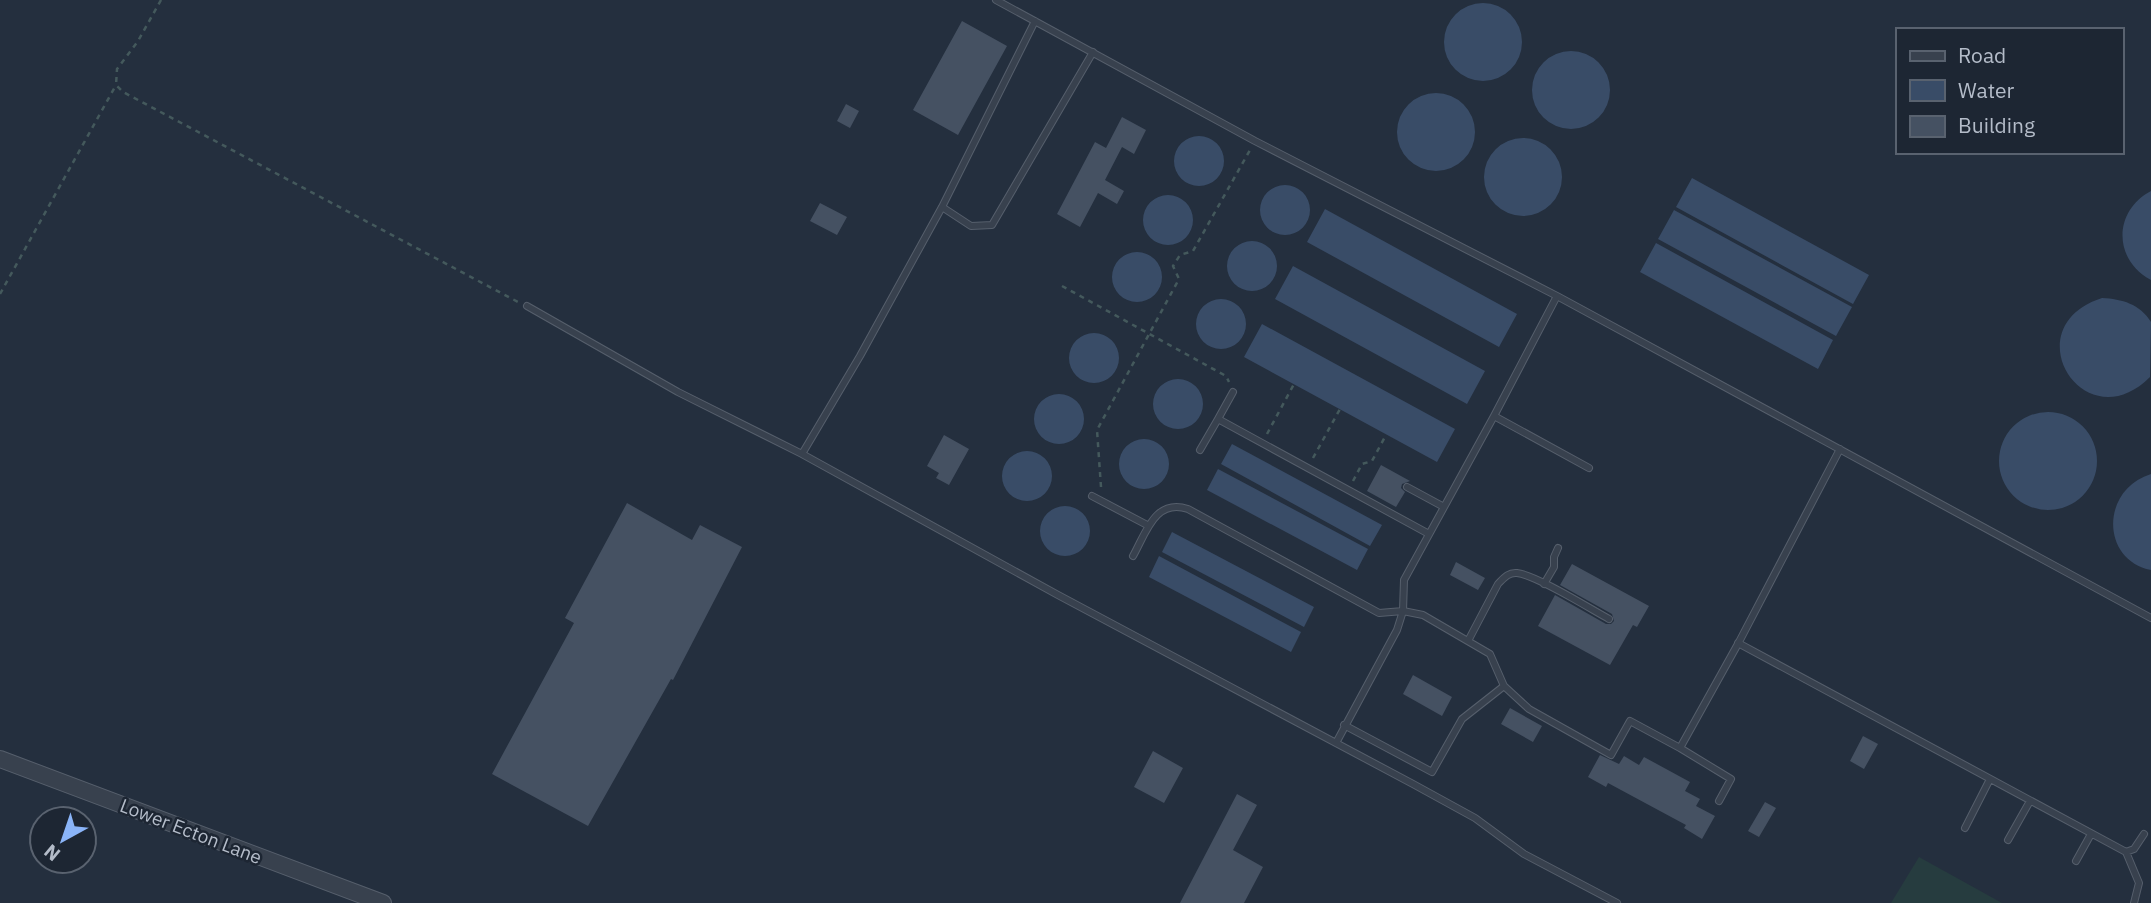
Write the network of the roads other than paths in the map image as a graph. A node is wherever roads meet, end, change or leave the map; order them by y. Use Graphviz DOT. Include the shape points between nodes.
graph roads {
  1 [pos="996,0"];
  2 [pos="1035,22"];
  3 [pos="1093,52"];
  4 [pos="942,207"];
  5 [pos="1557,296"];
  6 [pos="527,306"];
  7 [pos="1233,392"];
  8 [pos="1494,416"];
  9 [pos="1218,419"];
  10 [pos="1840,449"];
  11 [pos="1200,450"];
  12 [pos="802,454"];
  13 [pos="1589,468"];
  14 [pos="1407,487"];
  15 [pos="1092,496"];
  16 [pos="1444,507"];
  17 [pos="1149,526"];
  18 [pos="1429,534"];
  19 [pos="1558,548"];
  20 [pos="1133,556"];
  21 [pos="1544,584"];
  22 [pos="1404,611"];
  23 [pos="2151,618"];
  24 [pos="1609,619"];
  25 [pos="1468,641"];
  26 [pos="1738,643"];
  27 [pos="1504,686"];
  28 [pos="1345,725"];
  29 [pos="1336,743"];
  30 [pos="1680,748"];
  31 [pos="0,759"];
  32 [pos="1990,779"];
  33 [pos="1719,801"];
  34 [pos="2030,801"];
  35 [pos="1965,828"];
  36 [pos="2091,834"];
  37 [pos="2144,834"];
  38 [pos="2008,840"];
  39 [pos="2126,852"];
  40 [pos="2076,861"];
  41 [pos="383,903"];
  42 [pos="1617,903"];
  43 [pos="2134,903"];
  1 -- 2 [label="lane"];
  2 -- 3 [label="lane"];
  2 -- 4 [label="lane"];
  3 -- 4 [label="lane" via="992,225 971,226"];
  3 -- 5 [label="lane"];
  4 -- 12 [label="lane"];
  5 -- 8 [label="lane"];
  5 -- 10 [label="lane"];
  6 -- 12 [label="lane"];
  7 -- 9 [label="lane"];
  8 -- 13 [label="lane"];
  8 -- 16 [label="lane"];
  9 -- 11 [label="lane"];
  9 -- 18 [label="lane"];
  10 -- 23 [label="lane"];
  10 -- 26 [label="lane"];
  12 -- 29 [label="lane"];
  14 -- 16 [label="lane"];
  15 -- 17 [label="lane"];
  16 -- 18 [label="lane"];
  17 -- 20 [label="lane"];
  17 -- 22 [label="lane" via="1161,510 1188,509 1379,613"];
  18 -- 22 [label="lane" via="1404,580"];
  19 -- 21 [label="lane"];
  21 -- 24 [label="lane"];
  21 -- 25 [label="lane" via="1517,573 1506,577"];
  22 -- 25 [label="lane" via="1423,615"];
  22 -- 28 [label="lane"];
  25 -- 27 [label="lane" via="1490,654"];
  26 -- 30 [label="lane"];
  26 -- 32 [label="lane"];
  27 -- 28 [label="lane" via="1462,719 1432,772"];
  27 -- 30 [label="lane" via="1529,709 1611,755 1630,721"];
  28 -- 29 [label="lane"];
  29 -- 42 [label="lane" via="1475,818 1524,854"];
  30 -- 33 [label="lane" via="1731,779"];
  31 -- 41 [label="street, Lower Ecton Lane"];
  32 -- 34 [label="lane"];
  32 -- 35 [label="lane"];
  34 -- 36 [label="lane"];
  34 -- 38 [label="lane"];
  36 -- 39 [label="lane"];
  36 -- 40 [label="lane"];
  37 -- 39 [label="lane" via="2134,849"];
  39 -- 43 [label="lane" via="2139,883"];
}
